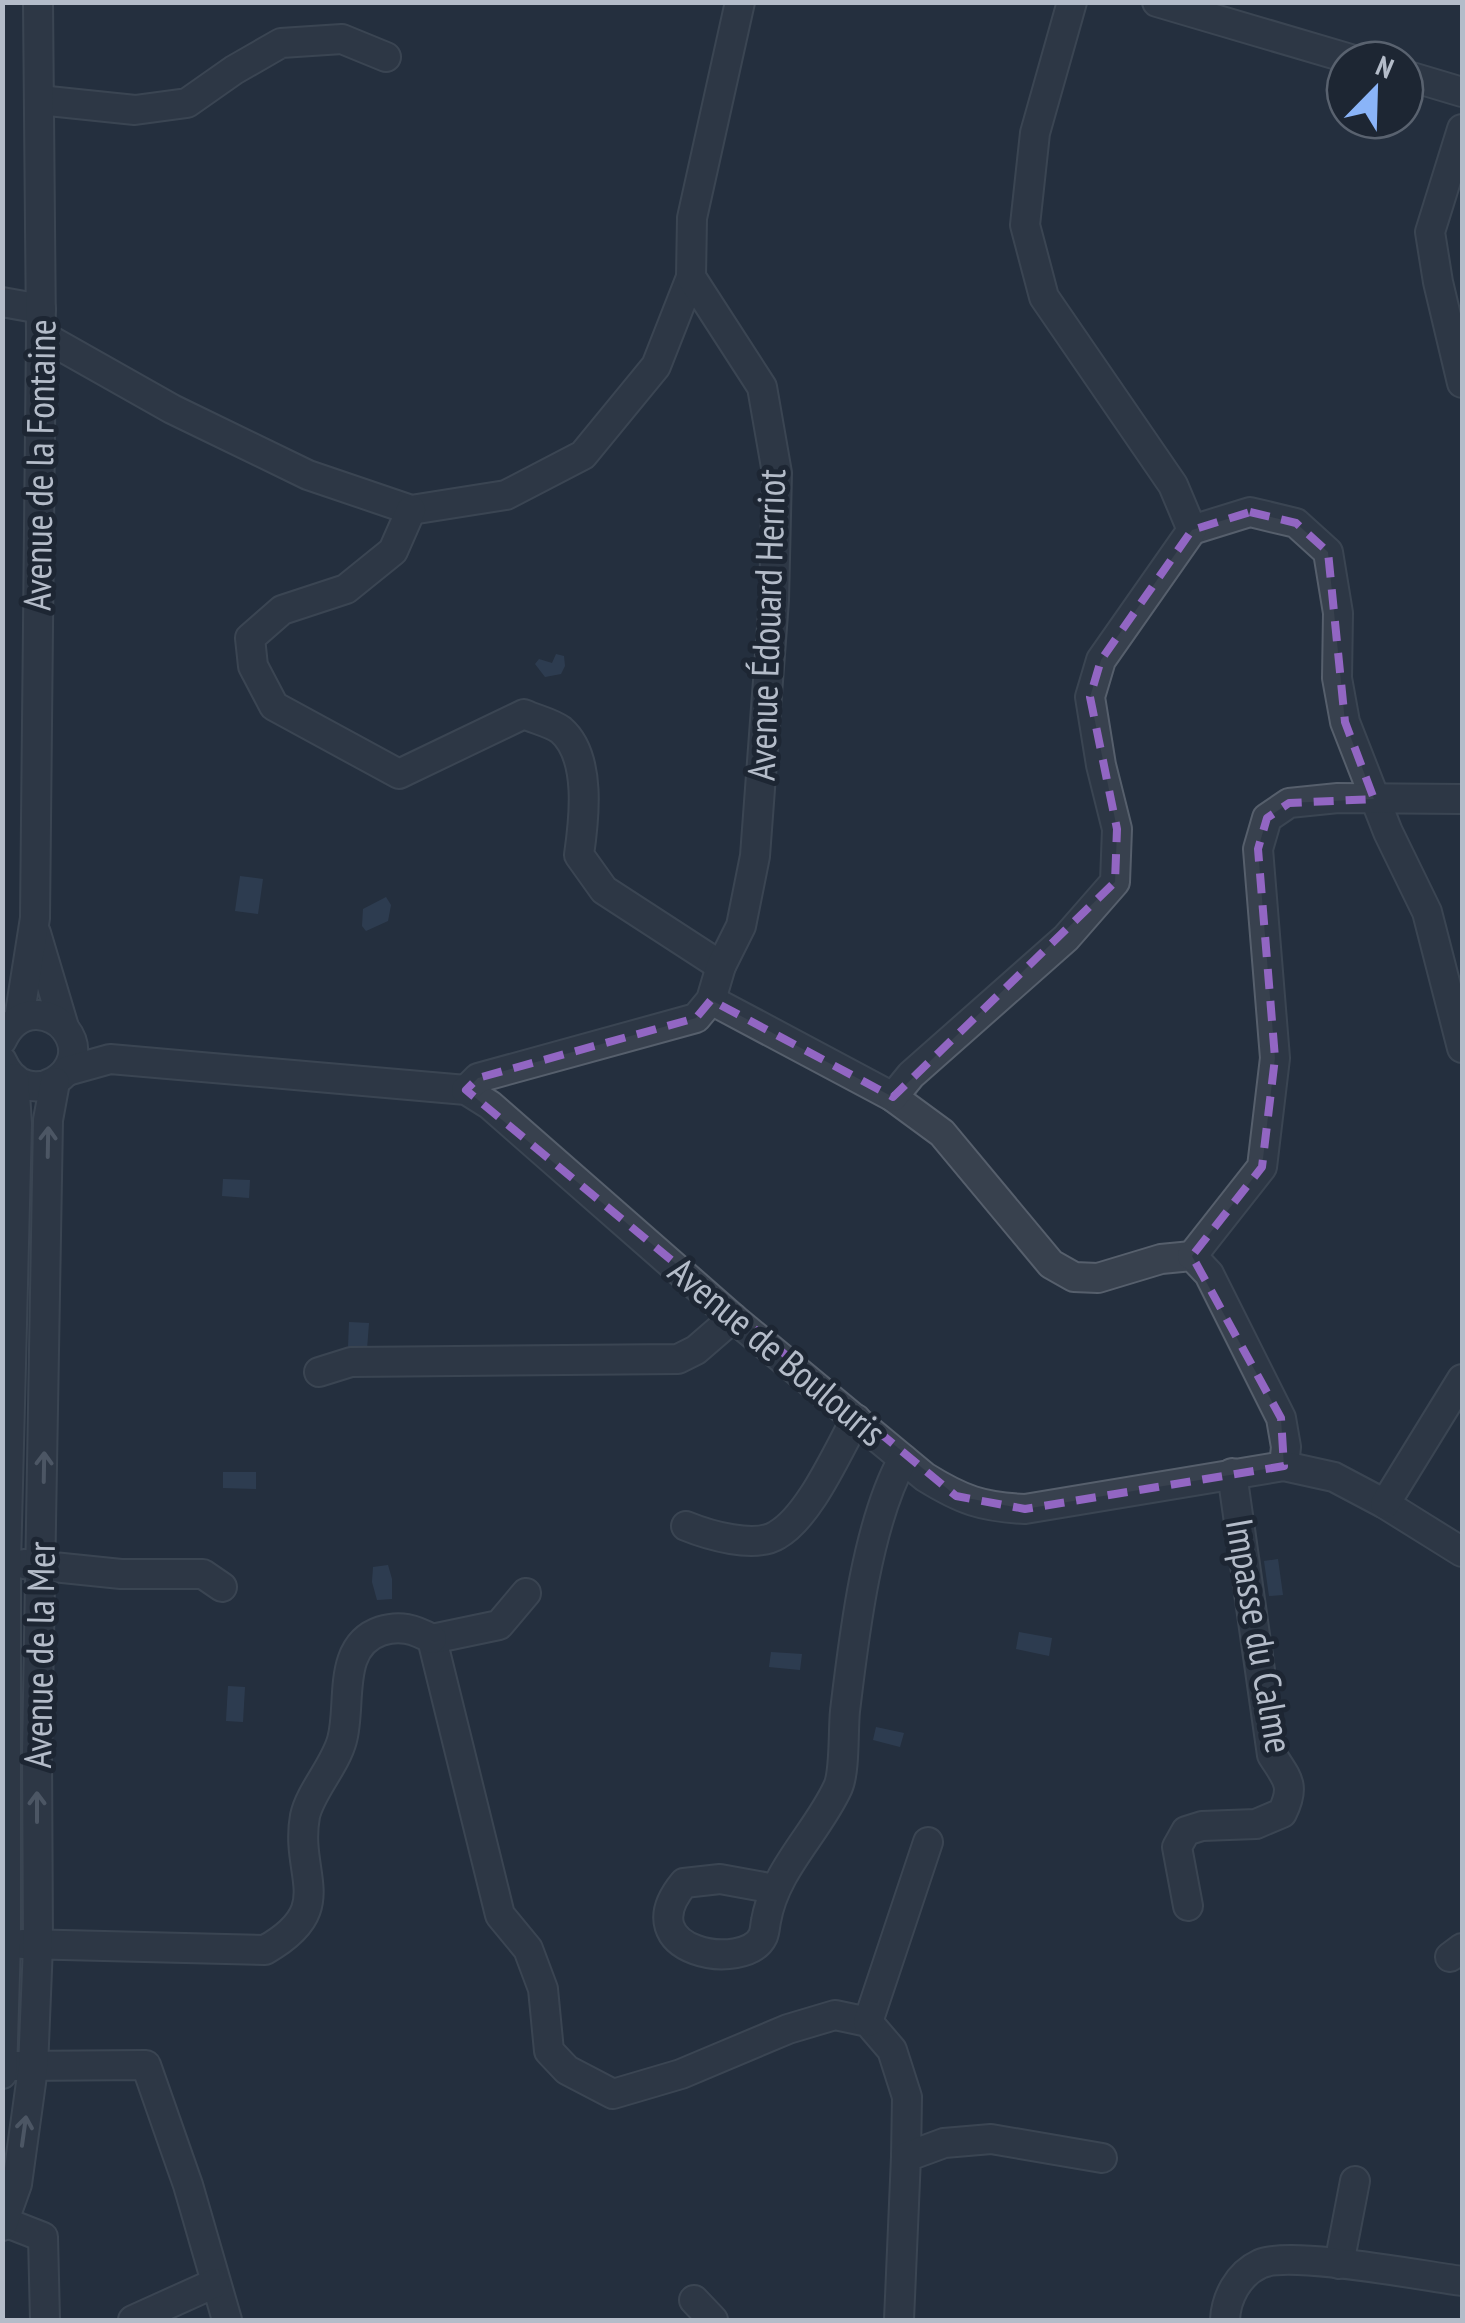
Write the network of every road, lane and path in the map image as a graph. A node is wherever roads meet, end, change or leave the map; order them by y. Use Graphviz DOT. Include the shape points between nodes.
graph roads {
  1 [pos="38,2"];
  2 [pos="740,2"];
  3 [pos="1072,2"];
  4 [pos="1157,2"];
  5 [pos="1325,51"];
  6 [pos="386,57"];
  7 [pos="1425,81"];
  8 [pos="1462,92"];
  9 [pos="39,100"];
  10 [pos="1462,129"];
  11 [pos="692,277"];
  12 [pos="2,302"];
  13 [pos="41,322"];
  14 [pos="1462,383"];
  15 [pos="411,510"];
  16 [pos="1192,530"];
  17 [pos="1374,799"];
  18 [pos="1462,799"];
  19 [pos="34,927"];
  20 [pos="721,966"];
  21 [pos="710,1000"];
  22 [pos="10,1025"];
  23 [pos="68,1034"];
  24 [pos="1462,1048"];
  25 [pos="110,1059"];
  26 [pos="8,1070"];
  27 [pos="61,1076"];
  28 [pos="466,1090"];
  29 [pos="893,1097"];
  30 [pos="1192,1256"];
  31 [pos="733,1318"];
  32 [pos="320,1372"];
  33 [pos="1462,1379"];
  34 [pos="856,1419"];
  35 [pos="904,1458"];
  36 [pos="1284,1466"];
  37 [pos="1232,1473"];
  38 [pos="1385,1504"];
  39 [pos="686,1526"];
  40 [pos="1462,1552"];
  41 [pos="4,1564"];
  42 [pos="42,1565"];
  43 [pos="222,1587"];
  44 [pos="526,1593"];
  45 [pos="432,1639"];
  46 [pos="928,1842"];
  47 [pos="775,1889"];
  48 [pos="1188,1906"];
  49 [pos="6,1942"];
  50 [pos="38,1945"];
  51 [pos="868,2022"];
  52 [pos="4,2065"];
  53 [pos="32,2068"];
  54 [pos="2,2074"];
  55 [pos="906,2157"];
  56 [pos="1102,2158"];
  57 [pos="1355,2181"];
  58 [pos="3,2223"];
  59 [pos="1339,2264"];
  60 [pos="1462,2281"];
  61 [pos="215,2283"];
  62 [pos="45,2320"];
  63 [pos="133,2320"];
  64 [pos="227,2320"];
  65 [pos="900,2320"];
  66 [pos="1225,2320"];
  1 -- 9 [label="street, Avenue de la Fontaine"];
  2 -- 11 [label="street" via="692,218"];
  3 -- 16 [label="street" via="1035,134 1025,225 1044,296 1174,485"];
  4 -- 5 [label="street"];
  6 -- 9 [label="street" via="342,39 280,43 186,103 135,110"];
  7 -- 8 [label="street"];
  9 -- 13 [label="street, Avenue de la Fontaine"];
  10 -- 14 [label="street" via="1430,232"];
  11 -- 15 [label="street" via="656,366 583,454 506,495"];
  11 -- 20 [label="street, Avenue Édouard Herriot" via="762,387 777,473 756,856 741,926"];
  12 -- 13 [label="street"];
  13 -- 15 [label="street" via="172,408 308,475"];
  13 -- 19 [label="street, Avenue de la Fontaine"];
  15 -- 20 [label="street" via="393,551 358,579 282,610 250,638 254,666 274,706 398,774 524,714 561,730 578,758 586,809 579,855 604,890"];
  16 -- 17 [label="street" via="1250,512 1296,523 1328,552 1343,708"];
  16 -- 29 [label="street" via="1101,660 1090,697 1117,829 1115,882 1066,938"];
  17 -- 18 [label="street"];
  17 -- 24 [label="street" via="1427,912"];
  17 -- 30 [label="street" via="1289,802 1267,818 1258,849 1276,1058 1262,1167"];
  19 -- 22 [label="street, Avenue de la Fontaine"];
  19 -- 23 [label="street, Avenue de la Fontaine"];
  20 -- 21 [label="street, Avenue Édouard Herriot"];
  21 -- 28 [label="street" via="696,1018 478,1078"];
  21 -- 29 [label="street"];
  22 -- 23 [label="street" via="43,1015"];
  23 -- 25 [label="street"];
  23 -- 27 [label="street, Avenue de la Mer" via="72,1056"];
  25 -- 27 [label="street"];
  25 -- 28 [label="street"];
  26 -- 27 [label="street" via="34,1086"];
  26 -- 41 [label="street, Avenue de la Mer" via="17,1124"];
  42 -- 27 [label="street, Avenue de la Mer, one-way" via="48,1120"];
  28 -- 31 [label="street, Avenue de Boulouris"];
  29 -- 30 [label="street" via="942,1133 1052,1264 1074,1278"];
  30 -- 36 [label="street" via="1209,1274 1281,1418"];
  31 -- 32 [label="street" via="678,1359 351,1362"];
  31 -- 34 [label="street, Avenue de Boulouris"];
  33 -- 38 [label="street"];
  34 -- 35 [label="street, Avenue de Boulouris"];
  34 -- 39 [label="street" via="802,1512 776,1536 715,1538"];
  35 -- 37 [label="street, Avenue de Boulouris" via="956,1496 1025,1510"];
  35 -- 47 [label="street" via="888,1490 859,1606 840,1784"];
  36 -- 37 [label="street, Avenue de Boulouris"];
  36 -- 38 [label="street, Avenue de Boulouris" via="1334,1477"];
  37 -- 48 [label="street, Impasse du Calme" via="1272,1755 1290,1796 1282,1813 1256,1824 1186,1831 1177,1847"];
  38 -- 40 [label="street, Avenue de Boulouris"];
  41 -- 42 [label="street"];
  41 -- 49 [label="street, Avenue de la Mer"];
  42 -- 43 [label="street" via="202,1574"];
  50 -- 42 [label="street, Avenue de la Mer, one-way"];
  44 -- 45 [label="street" via="500,1625"];
  45 -- 50 [label="street" via="397,1626 374,1633 357,1649 343,1738 307,1809 310,1890 291,1936 265,1950"];
  45 -- 51 [label="street" via="500,1915 528,1950 542,1988 549,2051 567,2070 613,2094 788,2029 835,2016"];
  46 -- 51 [label="street"];
  49 -- 50 [label="street"];
  49 -- 52 [label="street, Avenue de la Mer"];
  50 -- 53 [label="street, Avenue de la Mer"];
  51 -- 55 [label="street" via="892,2050 907,2097"];
  52 -- 53 [label="street"];
  52 -- 54 [label="street, Avenue de la Mer"];
  58 -- 53 [label="street, Avenue de la Mer, one-way" via="16,2184"];
  53 -- 61 [label="street" via="146,2065"];
  55 -- 56 [label="street" via="944,2143 991,2140"];
  55 -- 65 [label="street"];
  57 -- 59 [label="street"];
  58 -- 62 [label="street" via="44,2237"];
  59 -- 60 [label="street"];
  59 -- 66 [label="street" via="1261,2263 1235,2284"];
  61 -- 63 [label="street"];
  61 -- 64 [label="street"];
}
